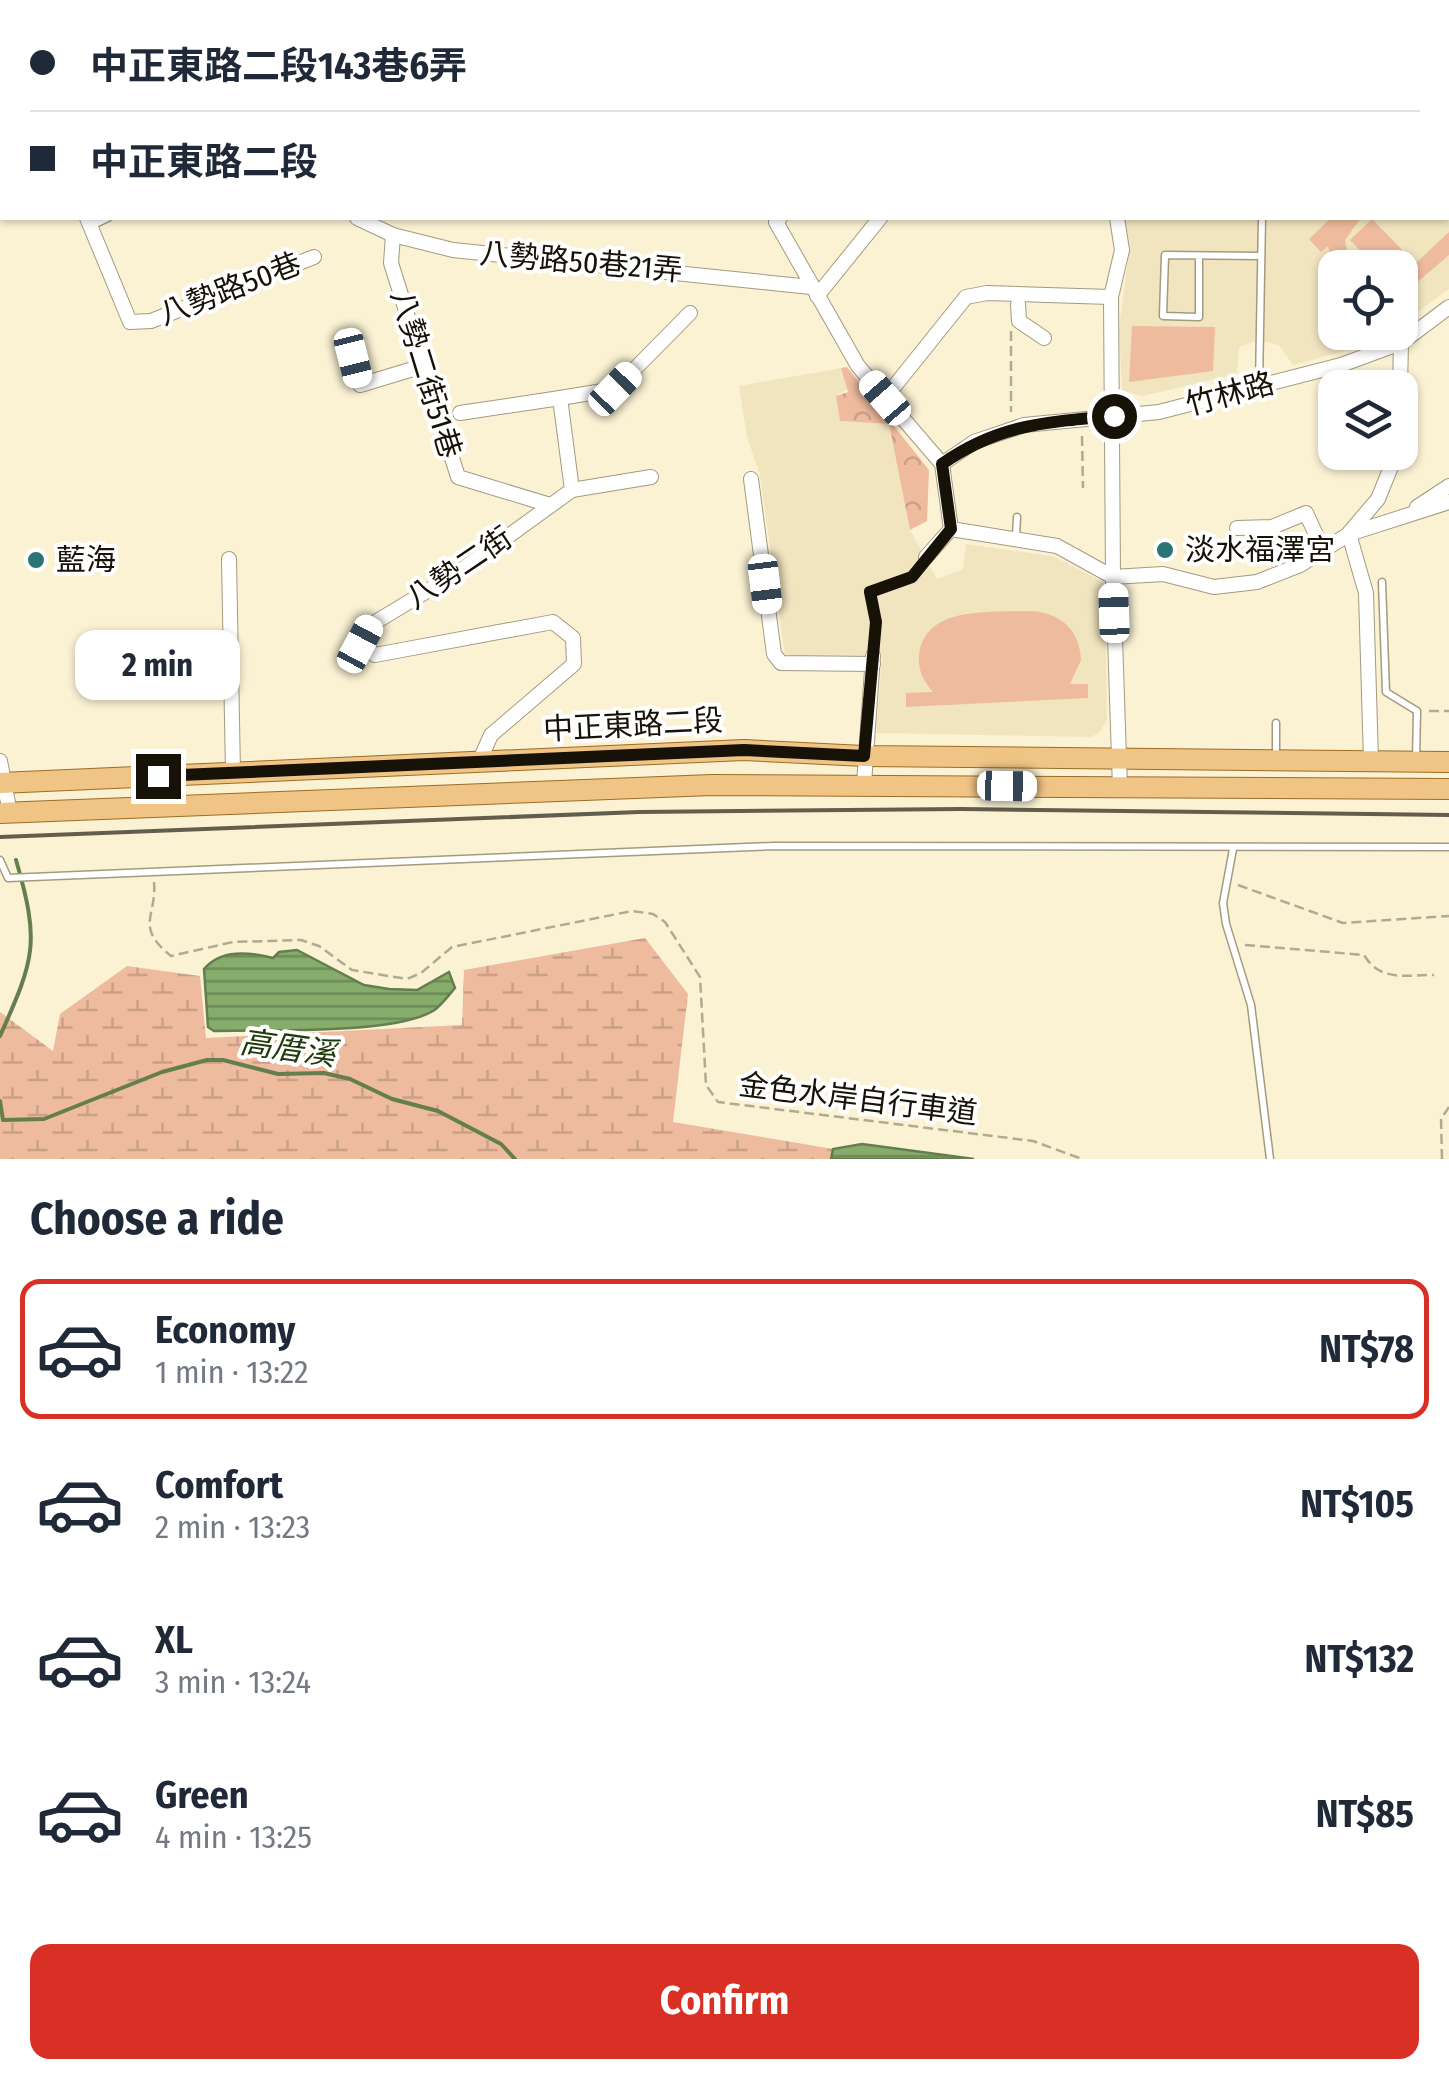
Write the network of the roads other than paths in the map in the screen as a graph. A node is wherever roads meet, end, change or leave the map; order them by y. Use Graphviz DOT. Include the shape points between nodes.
graph roads {
  1 [pos="361,220"];
  2 [pos="778,220"];
  3 [pos="878,220"];
  4 [pos="1117,220"];
  5 [pos="1262,220"];
  6 [pos="89,222"];
  7 [pos="393,235"];
  8 [pos="314,256"];
  9 [pos="1199,256"];
  10 [pos="1261,256"];
  11 [pos="814,291"];
  12 [pos="1111,297"];
  13 [pos="1018,304"];
  14 [pos="1449,307"];
  15 [pos="690,313"];
  16 [pos="1418,330"];
  17 [pos="1044,338"];
  18 [pos="1380,350"];
  19 [pos="353,358"];
  20 [pos="423,366"];
  21 [pos="1259,386"];
  22 [pos="560,398"];
  23 [pos="885,398"];
  24 [pos="460,413"];
  25 [pos="1114,416"];
  26 [pos="942,464"];
  27 [pos="1390,470"];
  28 [pos="651,477"];
  29 [pos="751,479"];
  30 [pos="1449,486"];
  31 [pos="572,490"];
  32 [pos="1449,502"];
  33 [pos="550,506"];
  34 [pos="1408,513"];
  35 [pos="1016,517"];
  36 [pos="1237,528"];
  37 [pos="951,529"];
  38 [pos="1349,534"];
  39 [pos="1016,539"];
  40 [pos="1323,550"];
  41 [pos="926,557"];
  42 [pos="229,560"];
  43 [pos="1113,577"];
  44 [pos="1382,582"];
  45 [pos="1375,639"];
  46 [pos="873,660"];
  47 [pos="1276,723"];
  48 [pos="864,756"];
  49 [pos="1121,758"];
  50 [pos="1276,760"];
  51 [pos="0,761"];
  52 [pos="1371,761"];
  53 [pos="479,762"];
  54 [pos="1416,762"];
  55 [pos="1449,762"];
  56 [pos="234,772"];
  57 [pos="4,783"];
  58 [pos="864,784"];
  59 [pos="1120,788"];
  60 [pos="1449,789"];
  61 [pos="5,813"];
  62 [pos="1449,847"];
  63 [pos="1233,849"];
  64 [pos="0,860"];
  65 [pos="1270,1159"];
  1 -- 7 [label="street, 八勢路50巷21弄"];
  2 -- 11 [label="street"];
  3 -- 11 [label="street"];
  4 -- 12 [label="street" via="1122,250"];
  5 -- 10 [label="lane"];
  6 -- 8 [label="street, 八勢路50巷" via="130,322 151,321"];
  7 -- 11 [label="street, 八勢路50巷21弄" via="454,250"];
  7 -- 20 [label="street, 八勢二街51巷" via="391,264"];
  9 -- 9 [label="lane" via="1165,256 1163,316 1199,317"];
  9 -- 10 [label="lane"];
  10 -- 21 [label="lane"];
  11 -- 23 [label="street"];
  12 -- 23 [label="street" via="966,297"];
  12 -- 25 [label="street"];
  13 -- 17 [label="street" via="1019,321"];
  14 -- 16 [label="street, 竹林路"];
  15 -- 22 [label="street" via="615,389"];
  18 -- 21 [label="street, 竹林路"];
  19 -- 20 [label="street" via="360,385"];
  20 -- 33 [label="street, 八勢二街51巷" via="458,477"];
  21 -- 25 [label="street, 竹林路" via="1159,412"];
  22 -- 24 [label="street"];
  22 -- 31 [label="street"];
  23 -- 26 [label="street"];
  25 -- 26 [label="street, 竹林路" via="1024,424 974,442"];
  25 -- 43 [label="street"];
  26 -- 37 [label="street"];
  27 -- 38 [label="street" via="1378,499"];
  28 -- 31 [label="street, 八勢二街"];
  29 -- 46 [label="street" via="774,654 781,663"];
  30 -- 34 [label="street"];
  31 -- 33 [label="street, 八勢二街"];
  32 -- 34 [label="street"];
  33 -- 53 [label="street, 八勢二街" via="370,626 360,644 374,655 553,622 573,638 574,664 491,735"];
  34 -- 38 [label="street"];
  35 -- 39 [label="lane"];
  36 -- 40 [label="street" via="1272,527 1306,514"];
  37 -- 39 [label="street"];
  37 -- 41 [label="street"];
  38 -- 40 [label="street"];
  38 -- 45 [label="street"];
  39 -- 43 [label="street" via="1057,546"];
  40 -- 43 [label="street" via="1257,582 1214,587 1162,574"];
  41 -- 46 [label="lane" via="912,577 870,592"];
  42 -- 56 [label="street"];
  43 -- 49 [label="street"];
  44 -- 45 [label="lane"];
  45 -- 52 [label="street"];
  45 -- 54 [label="lane" via="1386,692 1417,711"];
  46 -- 48 [label="street"];
  47 -- 50 [label="lane"];
  48 -- 49 [label="main road, 中正東路二段"];
  48 -- 53 [label="main road, 中正東路二段" via="744,750"];
  48 -- 58 [label="street"];
  49 -- 50 [label="main road, 中正東路二段"];
  49 -- 59 [label="street"];
  50 -- 52 [label="main road, 中正東路二段"];
  51 -- 57 [label="street"];
  52 -- 54 [label="main road, 中正東路二段"];
  53 -- 56 [label="main road, 中正東路二段"];
  54 -- 55 [label="main road, 中正東路二段"];
  56 -- 57 [label="main road, 中正東路二段"];
  57 -- 61 [label="street"];
  58 -- 59 [label="main road, 中正東路二段"];
  58 -- 61 [label="main road, 中正東路二段" via="554,788"];
  59 -- 60 [label="main road, 中正東路二段"];
  62 -- 63 [label="lane"];
  63 -- 64 [label="lane" via="773,846 15,878 8,878"];
  63 -- 65 [label="lane" via="1224,903 1251,1004"];
}
